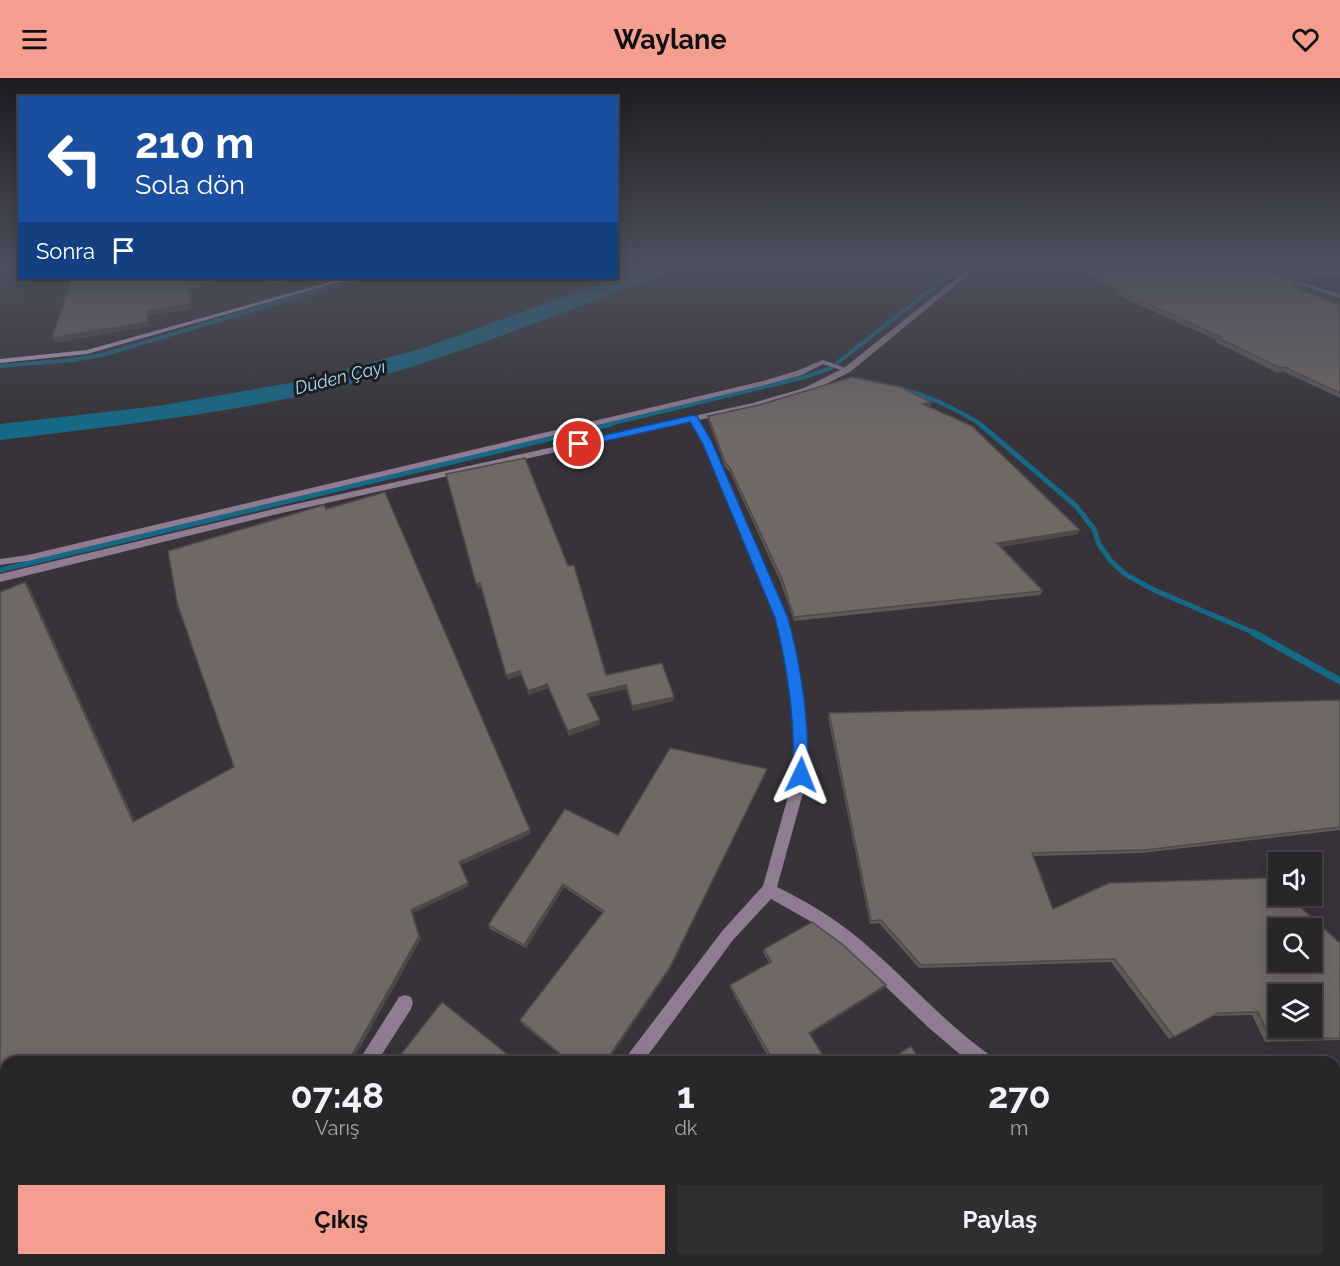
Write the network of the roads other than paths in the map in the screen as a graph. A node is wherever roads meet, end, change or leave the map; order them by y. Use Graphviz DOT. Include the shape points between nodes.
graph roads {
  1 [pos="199,320"];
  2 [pos="908,320"];
  3 [pos="0,362"];
  4 [pos="847,370"];
  5 [pos="693,418"];
  6 [pos="128,541"];
  7 [pos="0,562"];
  8 [pos="0,578"];
  9 [pos="769,890"];
  10 [pos="405,1003"];
  11 [pos="371,1056"];
  12 [pos="637,1056"];
  13 [pos="978,1056"];
  1 -- 3 [label="street" via="87,352"];
  2 -- 4 [label="street"];
  4 -- 5 [label="street" via="807,390"];
  4 -- 6 [label="lane" via="823,362 765,383"];
  5 -- 6 [label="street"];
  5 -- 9 [label="street" via="707,442 782,618 788,644 802,741 801,775"];
  6 -- 7 [label="lane"];
  6 -- 8 [label="street"];
  9 -- 12 [label="street" via="728,934"];
  9 -- 13 [label="street" via="825,921"];
  10 -- 11 [label="street"];
}
